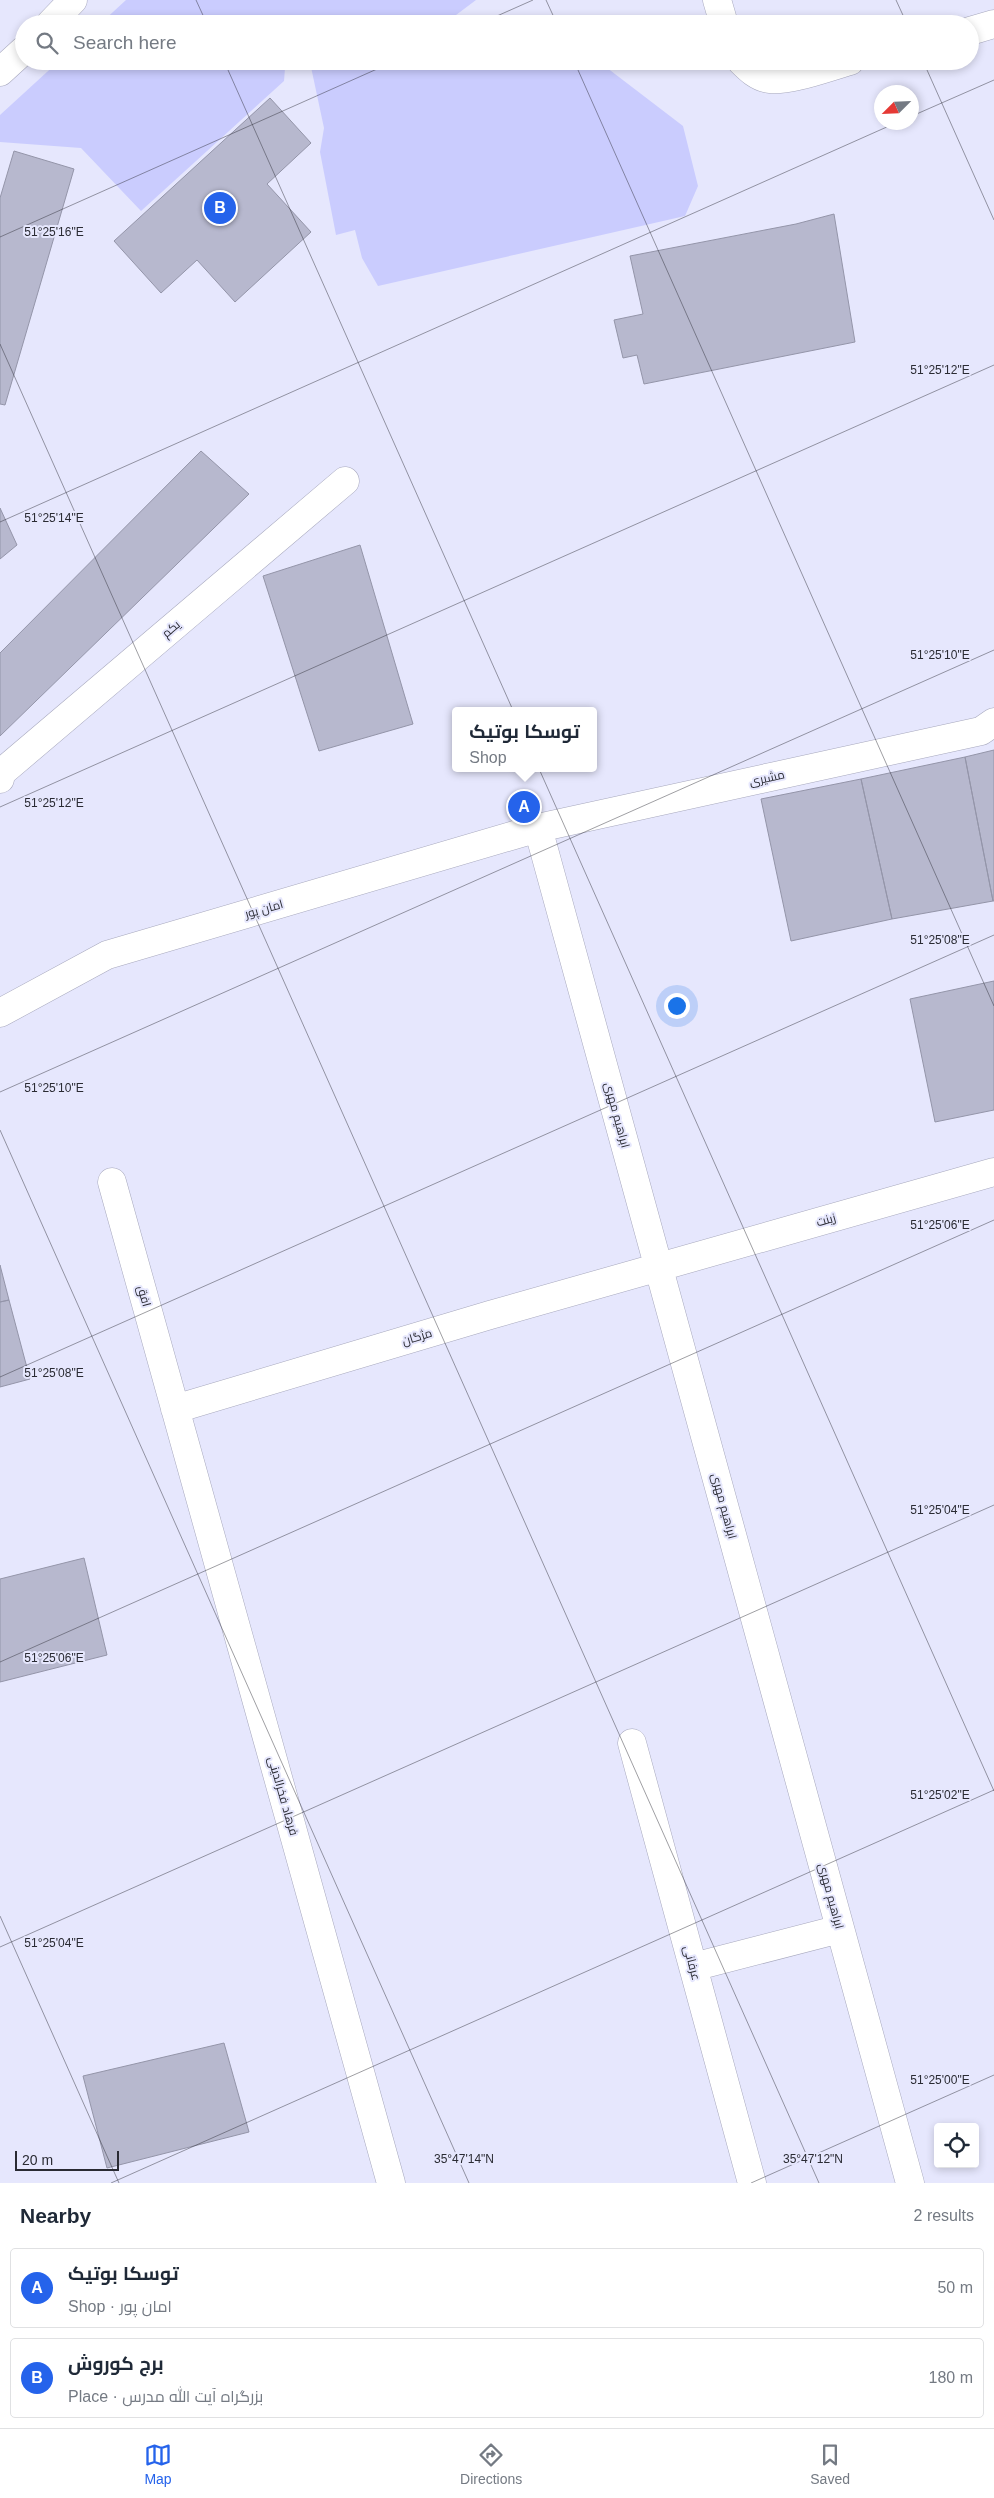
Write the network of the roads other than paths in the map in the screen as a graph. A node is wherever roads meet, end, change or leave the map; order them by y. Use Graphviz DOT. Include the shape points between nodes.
graph roads {
  1 [pos="72,0"];
  2 [pos="717,0"];
  3 [pos="58,15"];
  4 [pos="721,15"];
  5 [pos="994,24"];
  6 [pos="979,28"];
  7 [pos="15,58"];
  8 [pos="750,70"];
  9 [pos="815,70"];
  10 [pos="0,72"];
  11 [pos="344,481"];
  12 [pos="994,722"];
  13 [pos="0,779"];
  14 [pos="538,828"];
  15 [pos="0,1013"];
  16 [pos="994,1172"];
  17 [pos="112,1182"];
  18 [pos="659,1267"];
  19 [pos="176,1410"];
  20 [pos="632,1743"];
  21 [pos="840,1929"];
  22 [pos="693,1968"];
  23 [pos="391,2183"];
  24 [pos="752,2183"];
  25 [pos="910,2183"];
  1 -- 3 [label="main road"];
  2 -- 4 [label="main road"];
  5 -- 6 [label="main road"];
  7 -- 10 [label="main road"];
  8 -- 9 [label="main road" via="769,79"];
  11 -- 13 [label="main road, یکم" via="1,773"];
  12 -- 14 [label="main road, مشیری" via="981,731"];
  14 -- 15 [label="main road, امان پور" via="106,955"];
  14 -- 18 [label="main road, ابراهیم مهری"];
  16 -- 18 [label="main road, زینت"];
  17 -- 19 [label="main road, افق"];
  18 -- 19 [label="main road, مژگان"];
  18 -- 21 [label="main road, ابراهیم مهری"];
  19 -- 23 [label="main road, فرهاد فخرالدینی"];
  20 -- 22 [label="main road, عرفانی"];
  21 -- 22 [label="main road"];
  21 -- 25 [label="main road, ابراهیم مهری"];
  22 -- 24 [label="main road, عرفانی"];
}
